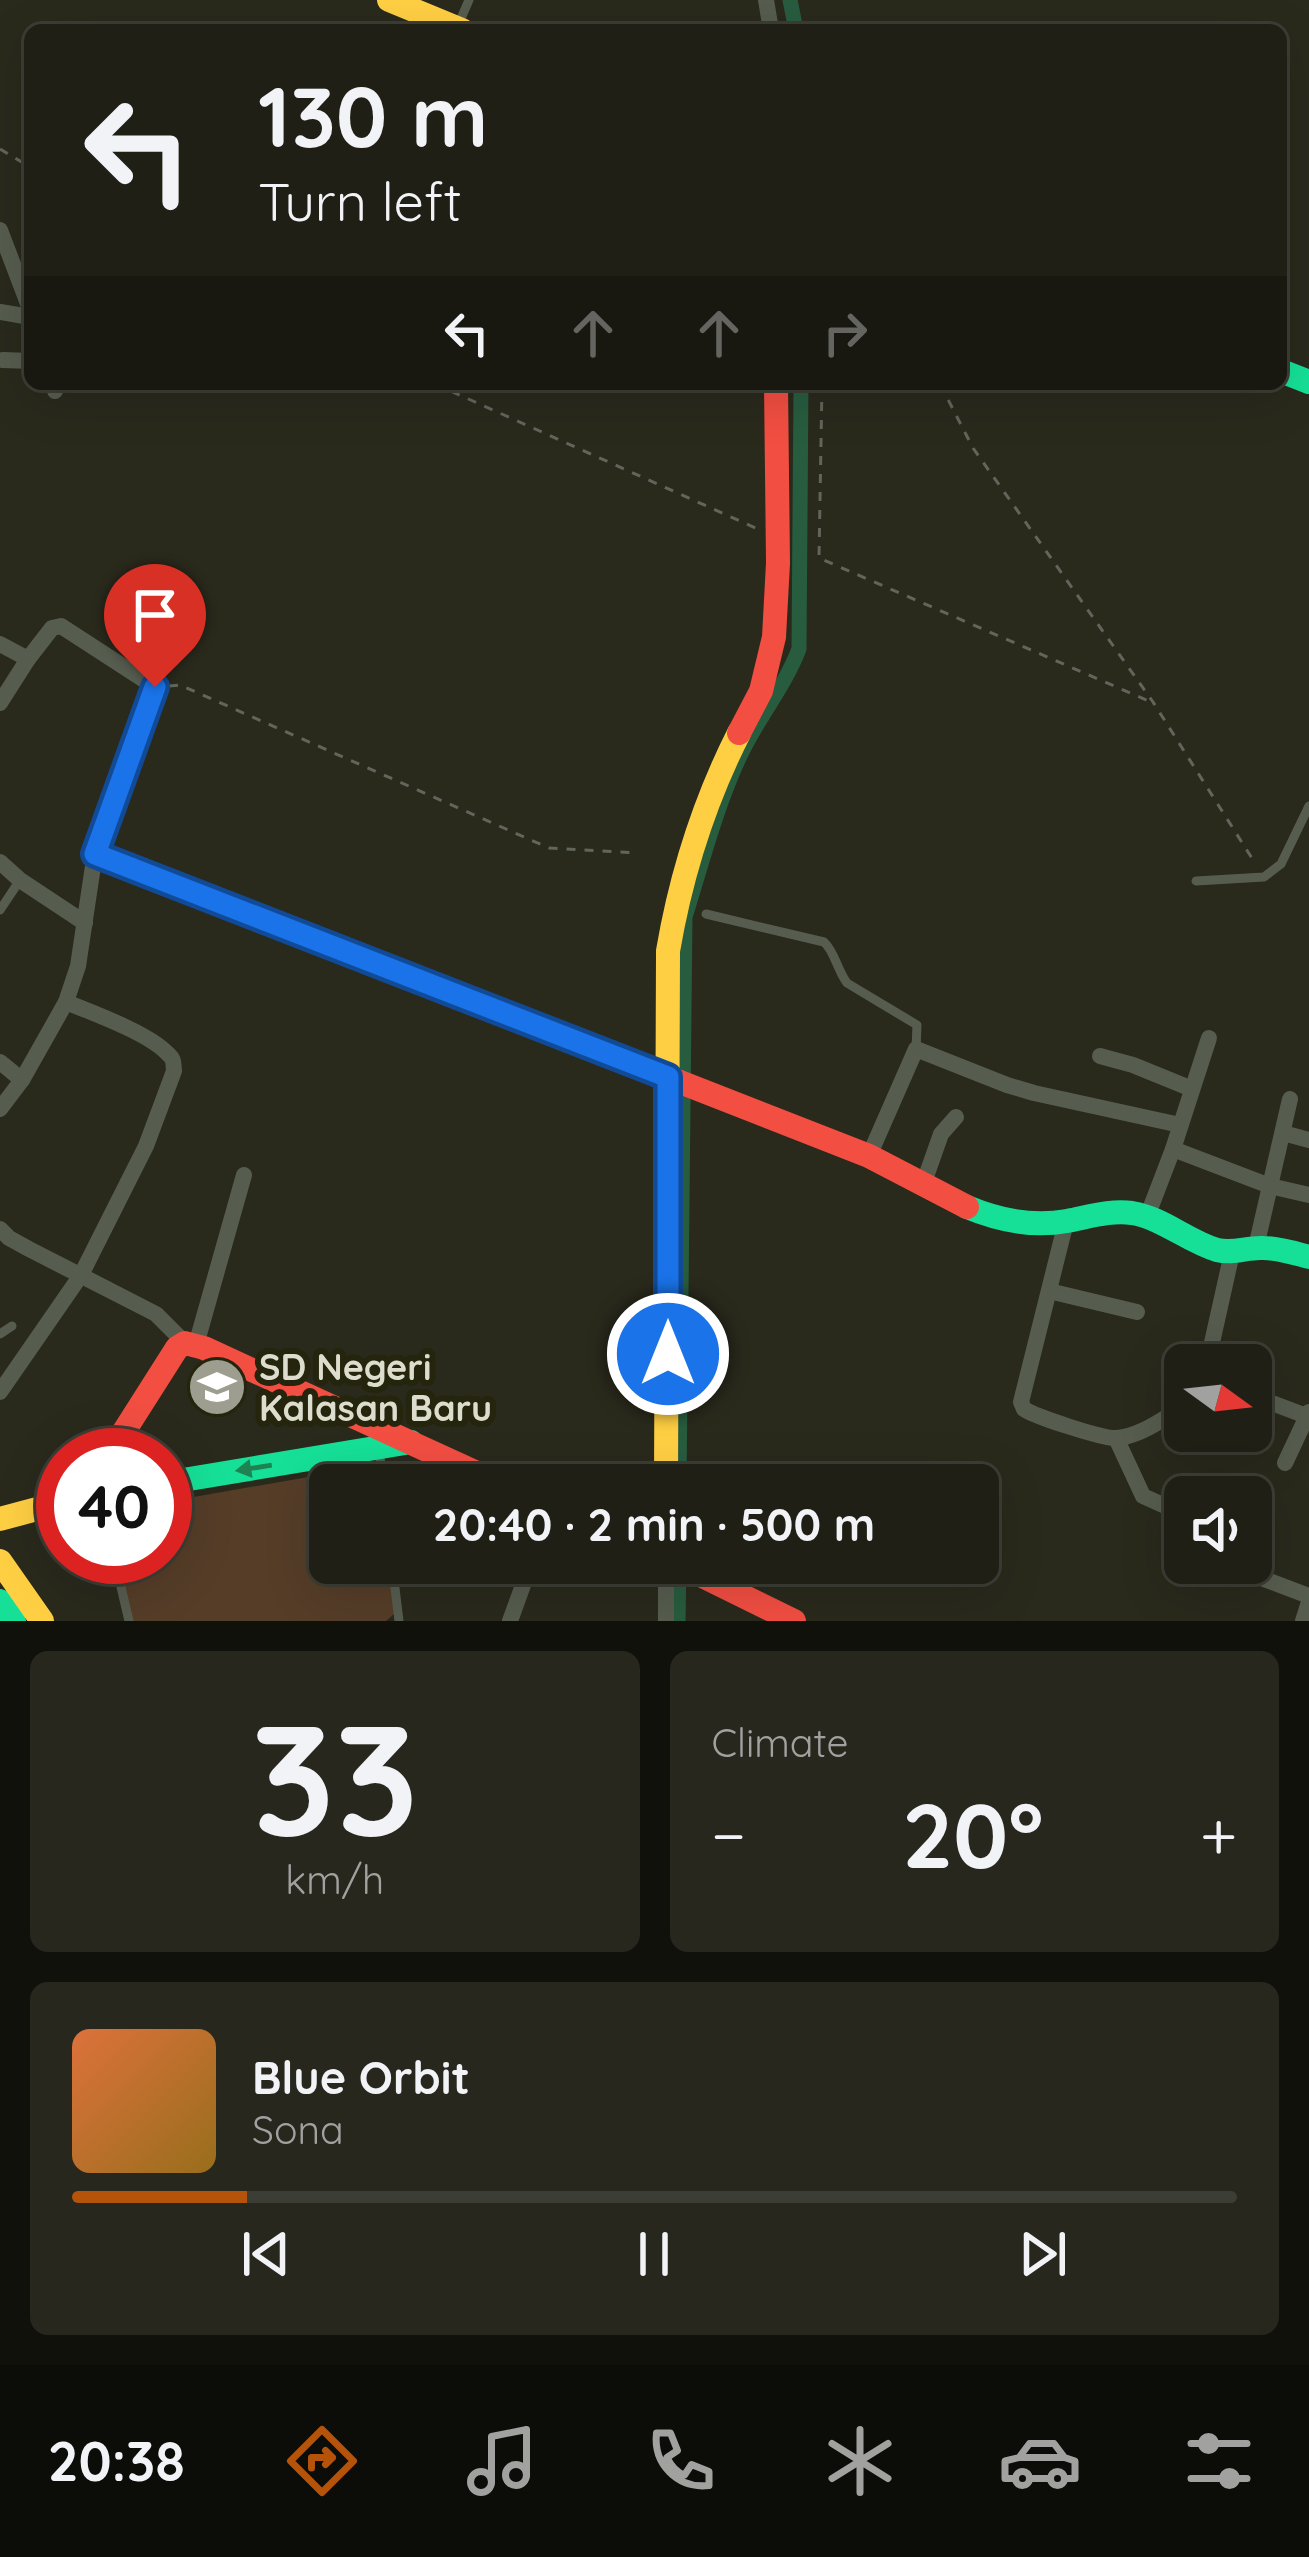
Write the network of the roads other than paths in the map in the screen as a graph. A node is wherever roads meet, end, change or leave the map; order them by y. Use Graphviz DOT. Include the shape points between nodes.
graph roads {
  1 [pos="389,0"];
  2 [pos="447,24"];
  3 [pos="0,230"];
  4 [pos="24,297"];
  5 [pos="3,360"];
  6 [pos="24,361"];
  7 [pos="776,390"];
  8 [pos="0,644"];
  9 [pos="28,659"];
  10 [pos="0,703"];
  11 [pos="1309,806"];
  12 [pos="95,854"];
  13 [pos="0,862"];
  14 [pos="20,880"];
  15 [pos="1196,880"];
  16 [pos="0,910"];
  17 [pos="706,914"];
  18 [pos="86,923"];
  19 [pos="66,1002"];
  20 [pos="1209,1039"];
  21 [pos="916,1049"];
  22 [pos="1100,1056"];
  23 [pos="0,1062"];
  24 [pos="22,1080"];
  25 [pos="682,1082"];
  26 [pos="1192,1089"];
  27 [pos="1290,1099"];
  28 [pos="0,1109"];
  29 [pos="956,1117"];
  30 [pos="1180,1126"];
  31 [pos="1283,1133"];
  32 [pos="1309,1140"];
  33 [pos="1174,1149"];
  34 [pos="869,1156"];
  35 [pos="244,1174"];
  36 [pos="923,1185"];
  37 [pos="1270,1186"];
  38 [pos="1309,1195"];
  39 [pos="1147,1216"];
  40 [pos="1066,1222"];
  41 [pos="0,1228"];
  42 [pos="1244,1250"];
  43 [pos="1309,1257"];
  44 [pos="81,1275"];
  45 [pos="1049,1291"];
  46 [pos="1137,1312"];
  47 [pos="12,1326"];
  48 [pos="0,1334"];
  49 [pos="190,1344"];
  50 [pos="1214,1344"];
  51 [pos="0,1392"];
  52 [pos="1272,1402"];
  53 [pos="1308,1415"];
  54 [pos="1164,1418"];
  55 [pos="126,1428"];
  56 [pos="1116,1438"];
  57 [pos="411,1442"];
  58 [pos="379,1448"];
  59 [pos="1286,1463"];
  60 [pos="381,1464"];
  61 [pos="458,1464"];
  62 [pos="667,1464"];
  63 [pos="192,1479"];
  64 [pos="1164,1506"];
  65 [pos="36,1509"];
  66 [pos="0,1519"];
  67 [pos="0,1561"];
  68 [pos="1272,1583"];
  69 [pos="120,1584"];
  70 [pos="394,1584"];
  71 [pos="524,1584"];
  72 [pos="666,1584"];
  73 [pos="719,1584"];
  74 [pos="1309,1599"];
  75 [pos="0,1601"];
  76 [pos="14,1621"];
  77 [pos="42,1621"];
  78 [pos="129,1621"];
  79 [pos="398,1621"];
  80 [pos="511,1621"];
  81 [pos="665,1621"];
  82 [pos="794,1621"];
  83 [pos="1304,1621"];
  1 -- 2 [label="main road"];
  3 -- 4 [label="street"];
  5 -- 6 [label="street"];
  7 -- 25 [label="main road" via="774,637 761,691 716,778 671,926 667,987"];
  8 -- 9 [label="street"];
  9 -- 10 [label="street"];
  9 -- 12 [label="street" via="61,626 155,687"];
  11 -- 15 [label="lane" via="1281,864 1264,877"];
  12 -- 18 [label="street"];
  12 -- 25 [label="main road"];
  13 -- 14 [label="street"];
  14 -- 16 [label="lane"];
  14 -- 18 [label="street"];
  17 -- 21 [label="lane" via="824,942 847,982 917,1025"];
  18 -- 19 [label="street"];
  19 -- 24 [label="street"];
  19 -- 44 [label="street" via="116,1022 174,1064 146,1146"];
  20 -- 26 [label="street"];
  21 -- 30 [label="street" via="1006,1085"];
  21 -- 34 [label="street"];
  22 -- 26 [label="street"];
  23 -- 24 [label="street"];
  24 -- 28 [label="street"];
  25 -- 34 [label="main road"];
  25 -- 62 [label="main road"];
  26 -- 30 [label="street"];
  27 -- 31 [label="street"];
  29 -- 36 [label="street" via="941,1134"];
  30 -- 33 [label="street"];
  31 -- 32 [label="street"];
  31 -- 37 [label="street"];
  33 -- 37 [label="street"];
  33 -- 39 [label="street"];
  34 -- 36 [label="main road"];
  35 -- 49 [label="street"];
  36 -- 40 [label="main road" via="993,1219"];
  37 -- 38 [label="street"];
  37 -- 42 [label="street"];
  39 -- 40 [label="main road"];
  39 -- 42 [label="main road" via="1201,1243"];
  40 -- 45 [label="street"];
  41 -- 44 [label="street"];
  42 -- 43 [label="main road"];
  42 -- 50 [label="street"];
  44 -- 49 [label="street" via="156,1315"];
  44 -- 51 [label="street"];
  45 -- 46 [label="street"];
  45 -- 56 [label="street" via="1022,1406"];
  47 -- 48 [label="lane"];
  49 -- 55 [label="main road" via="177,1348"];
  49 -- 57 [label="main road"];
  52 -- 53 [label="street"];
  53 -- 59 [label="street"];
  54 -- 56 [label="street"];
  56 -- 64 [label="street" via="1143,1496"];
  57 -- 58 [label="main road"];
  57 -- 61 [label="main road"];
  58 -- 60 [label="lane"];
  58 -- 63 [label="main road, one-way"];
  65 -- 66 [label="main road"];
  67 -- 77 [label="main road"];
  68 -- 74 [label="street"];
  69 -- 78 [label="lane"];
  70 -- 79 [label="lane"];
  71 -- 80 [label="street"];
  72 -- 81 [label="street"];
  73 -- 82 [label="main road"];
  74 -- 83 [label="street"];
  75 -- 76 [label="main road"];
}
